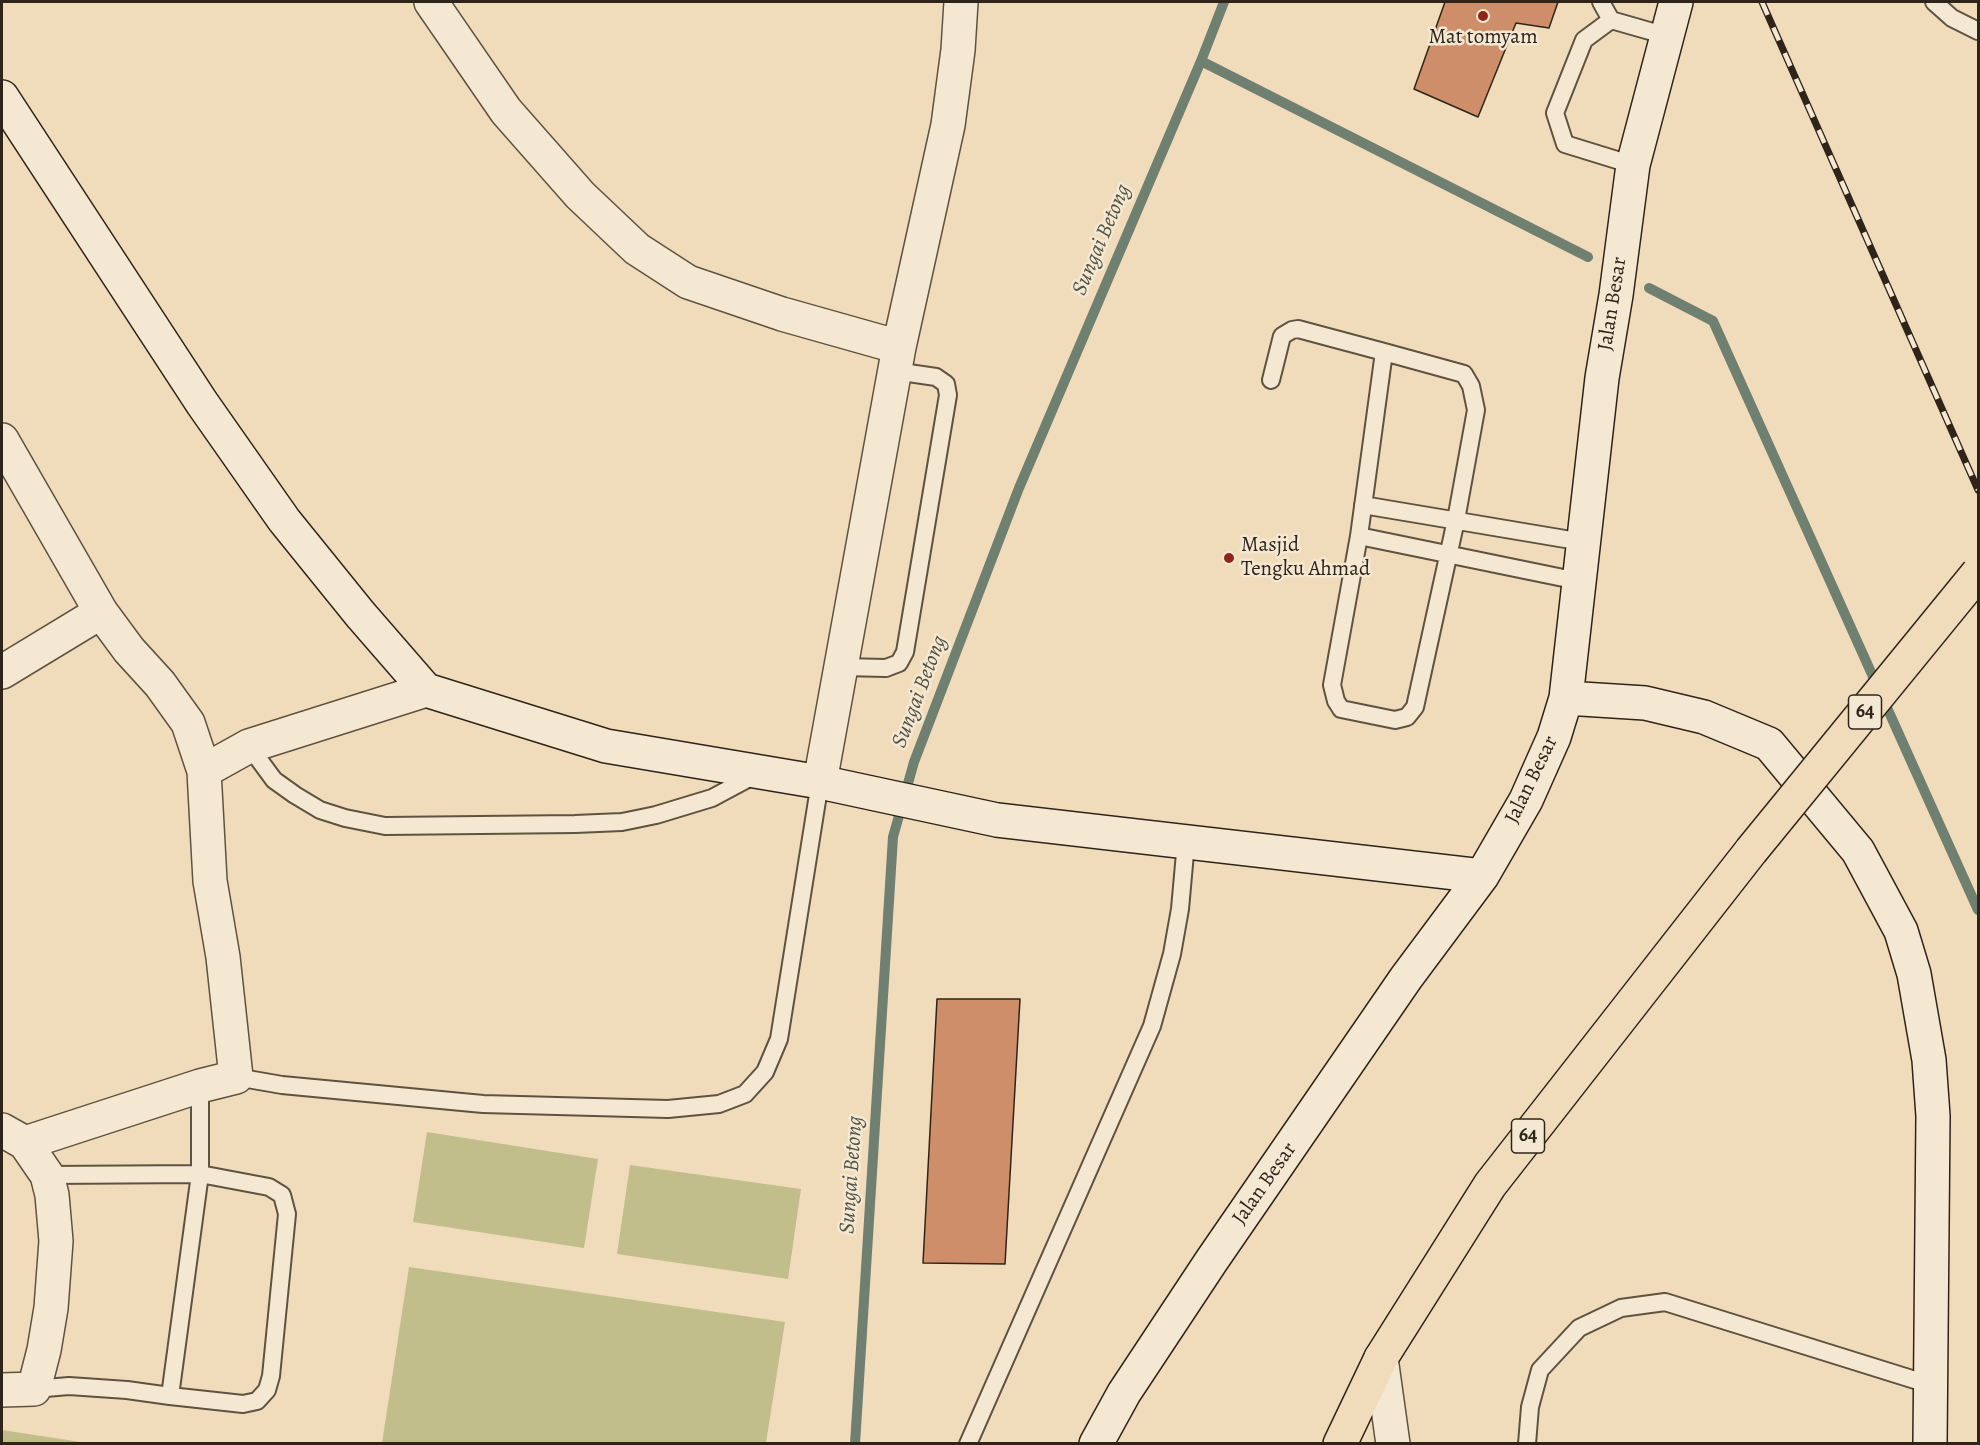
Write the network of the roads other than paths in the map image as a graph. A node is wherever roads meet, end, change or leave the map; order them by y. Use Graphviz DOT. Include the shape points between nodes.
graph roads {
  1 [pos="431,2"];
  2 [pos="961,2"];
  3 [pos="1601,2"];
  4 [pos="1676,2"];
  5 [pos="1934,2"];
  6 [pos="1611,20"];
  7 [pos="1978,31"];
  8 [pos="1667,36"];
  9 [pos="2,97"];
  10 [pos="1633,165"];
  11 [pos="1384,352"];
  12 [pos="897,359"];
  13 [pos="1272,380"];
  14 [pos="2,440"];
  15 [pos="1362,505"];
  16 [pos="1456,520"];
  17 [pos="1359,536"];
  18 [pos="1583,542"];
  19 [pos="1449,556"];
  20 [pos="1978,573"];
  21 [pos="1578,581"];
  22 [pos="101,612"];
  23 [pos="842,667"];
  24 [pos="2,672"];
  25 [pos="426,690"];
  26 [pos="1566,698"];
  27 [pos="249,746"];
  28 [pos="204,771"];
  29 [pos="762,772"];
  30 [pos="832,785"];
  31 [pos="1186,842"];
  32 [pos="1482,876"];
  33 [pos="236,1077"];
  34 [pos="200,1086"];
  35 [pos="13,1136"];
  36 [pos="200,1174"];
  37 [pos="47,1175"];
  38 [pos="1381,1358"];
  39 [pos="1931,1385"];
  40 [pos="34,1389"];
  41 [pos="2,1390"];
  42 [pos="170,1396"];
  43 [pos="968,1443"];
  44 [pos="1096,1443"];
  45 [pos="1340,1443"];
  46 [pos="1393,1443"];
  47 [pos="1527,1443"];
  48 [pos="1930,1443"];
  1 -- 12 [label="street" via="506,111 580,195 637,249 688,282"];
  2 -- 12 [label="street" via="948,125"];
  3 -- 6 [label="lane"];
  4 -- 8 [label="street, Jalan Besar"];
  5 -- 7 [label="lane" via="1952,18"];
  6 -- 8 [label="lane"];
  6 -- 10 [label="lane" via="1584,40 1555,113 1565,144"];
  8 -- 10 [label="street, Jalan Besar"];
  9 -- 25 [label="street" via="202,403 284,520"];
  10 -- 18 [label="street, Jalan Besar"];
  11 -- 13 [label="lane" via="1292,330 1282,336"];
  11 -- 15 [label="lane"];
  11 -- 16 [label="lane" via="1464,374 1471,386 1476,410"];
  12 -- 23 [label="street"];
  12 -- 23 [label="lane" via="946,384 948,395 905,652 899,663 886,668"];
  14 -- 22 [label="street"];
  15 -- 16 [label="lane"];
  15 -- 17 [label="lane"];
  16 -- 18 [label="lane"];
  16 -- 19 [label="lane"];
  17 -- 19 [label="lane"];
  17 -- 19 [label="lane" via="1332,685 1341,709 1395,720 1407,717 1415,707"];
  18 -- 21 [label="street, Jalan Besar"];
  19 -- 21 [label="lane"];
  20 -- 38 [label="main road, 64, bridge" via="1751,850 1490,1185"];
  21 -- 26 [label="street, Jalan Besar"];
  22 -- 24 [label="street"];
  22 -- 28 [label="street" via="188,723"];
  23 -- 30 [label="street"];
  25 -- 27 [label="street"];
  25 -- 29 [label="street" via="606,746"];
  26 -- 32 [label="street, Jalan Besar" via="1554,737 1526,800"];
  26 -- 39 [label="street" via="1645,703 1704,717 1770,744 1858,851 1901,931 1914,974 1931,1082"];
  27 -- 28 [label="street"];
  27 -- 29 [label="lane" via="274,780 320,810 385,826 622,822 712,798"];
  28 -- 33 [label="street" via="210,880"];
  29 -- 30 [label="street"];
  30 -- 31 [label="street" via="997,820"];
  30 -- 33 [label="lane" via="779,1039 765,1071 746,1094 719,1104 668,1110 483,1104"];
  31 -- 32 [label="street"];
  31 -- 43 [label="lane" via="1174,942 1152,1026"];
  32 -- 44 [label="street, Jalan Besar" via="1406,978 1212,1260 1124,1393"];
  33 -- 34 [label="street"];
  34 -- 35 [label="street"];
  34 -- 36 [label="lane"];
  35 -- 37 [label="street"];
  36 -- 37 [label="lane"];
  36 -- 42 [label="lane"];
  36 -- 42 [label="lane" via="269,1187 282,1195 286,1204 271,1376 267,1390 257,1401 243,1404"];
  37 -- 40 [label="street" via="56,1241 55,1279"];
  38 -- 45 [label="main road, 64"];
  38 -- 46 [label="street"];
  39 -- 47 [label="lane" via="1665,1302 1621,1308 1579,1328 1540,1370 1530,1407"];
  39 -- 48 [label="street"];
  40 -- 41 [label="street"];
  40 -- 42 [label="lane" via="69,1386"];
}
